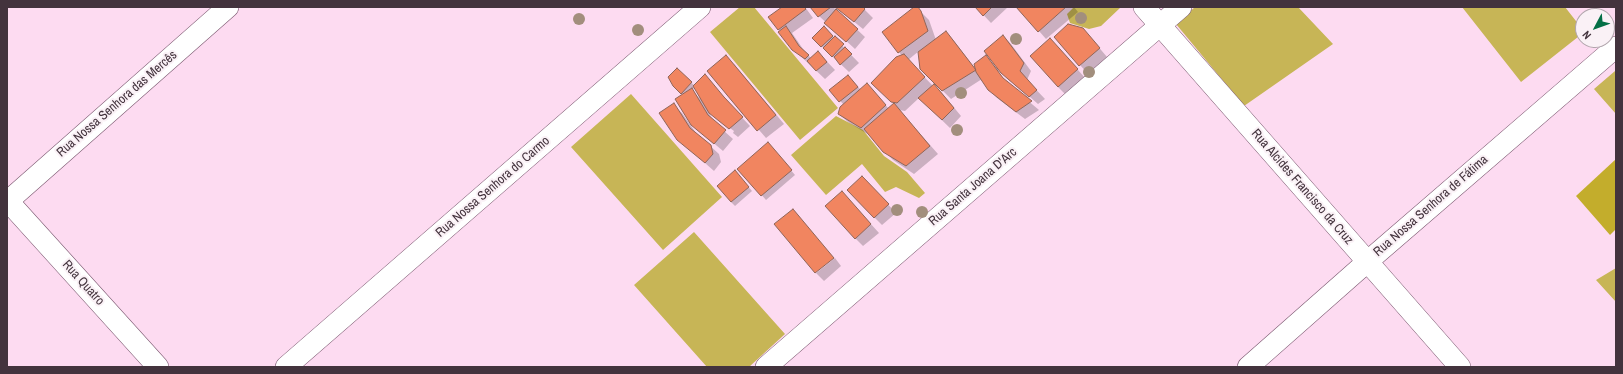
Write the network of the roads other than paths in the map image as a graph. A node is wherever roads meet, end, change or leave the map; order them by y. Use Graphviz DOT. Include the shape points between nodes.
graph roads {
  1 [pos="228,7"];
  2 [pos="700,7"];
  3 [pos="1144,7"];
  4 [pos="1181,7"];
  5 [pos="1159,25"];
  6 [pos="1616,47"];
  7 [pos="7,201"];
  8 [pos="1367,262"];
  9 [pos="158,367"];
  10 [pos="286,367"];
  11 [pos="766,367"];
  12 [pos="1248,367"];
  13 [pos="1460,367"];
  1 -- 7 [label="street, Rua Nossa Senhora das Mercês"];
  2 -- 10 [label="street, Rua Nossa Senhora do Carmo"];
  3 -- 5 [label="street, Rua Alcides Francisco da Cruz"];
  4 -- 5 [label="street, Rua Santa Joana D'Arc"];
  5 -- 8 [label="street, Rua Alcides Francisco da Cruz"];
  5 -- 11 [label="street, Rua Santa Joana D'Arc"];
  6 -- 8 [label="street, Rua Nossa Senhora de Fátima"];
  7 -- 9 [label="street, Rua Quatro"];
  8 -- 12 [label="street, Rua Nossa Senhora de Fátima"];
  8 -- 13 [label="street, Rua Alcides Francisco da Cruz"];
}
